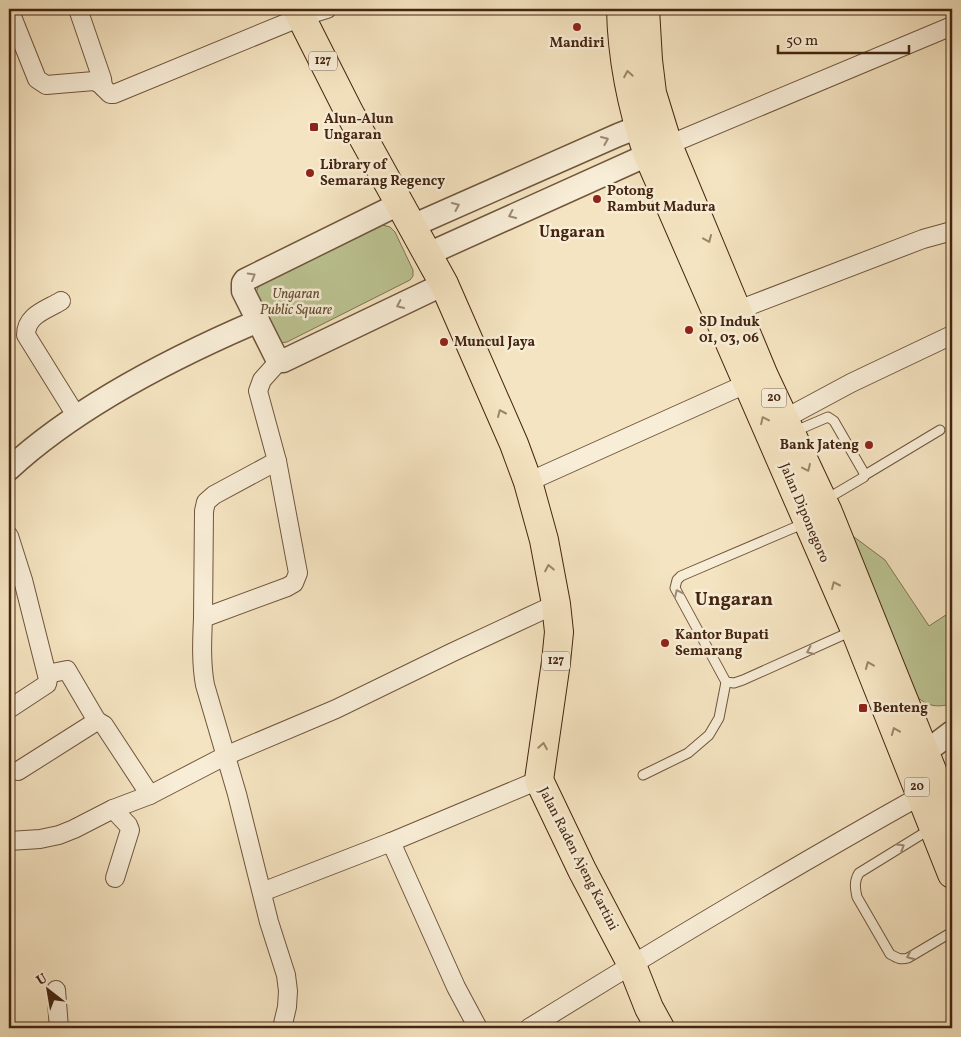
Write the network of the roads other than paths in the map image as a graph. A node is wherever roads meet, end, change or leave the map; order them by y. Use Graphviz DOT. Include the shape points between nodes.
graph roads {
  1 [pos="9,9"];
  2 [pos="78,9"];
  3 [pos="327,9"];
  4 [pos="620,9"];
  5 [pos="645,9"];
  6 [pos="299,13"];
  7 [pos="952,26"];
  8 [pos="102,87"];
  9 [pos="648,123"];
  10 [pos="658,150"];
  11 [pos="532,172"];
  12 [pos="545,200"];
  13 [pos="405,215"];
  14 [pos="952,231"];
  15 [pos="428,254"];
  16 [pos="444,284"];
  17 [pos="61,301"];
  18 [pos="738,310"];
  19 [pos="258,321"];
  20 [pos="952,335"];
  21 [pos="278,361"];
  22 [pos="746,384"];
  23 [pos="76,417"];
  24 [pos="788,426"];
  25 [pos="940,430"];
  26 [pos="277,461"];
  27 [pos="9,469"];
  28 [pos="865,475"];
  29 [pos="528,482"];
  30 [pos="819,514"];
  31 [pos="9,536"];
  32 [pos="556,604"];
  33 [pos="203,618"];
  34 [pos="864,627"];
  35 [pos="47,674"];
  36 [pos="726,682"];
  37 [pos="9,709"];
  38 [pos="97,722"];
  39 [pos="952,732"];
  40 [pos="225,756"];
  41 [pos="917,758"];
  42 [pos="18,771"];
  43 [pos="643,775"];
  44 [pos="539,780"];
  45 [pos="930,792"];
  46 [pos="150,795"];
  47 [pos="113,809"];
  48 [pos="943,824"];
  49 [pos="9,841"];
  50 [pos="391,842"];
  51 [pos="952,874"];
  52 [pos="115,878"];
  53 [pos="262,892"];
  54 [pos="952,932"];
  55 [pos="632,965"];
  56 [pos="56,990"];
  57 [pos="59,1028"];
  58 [pos="282,1028"];
  59 [pos="478,1028"];
  60 [pos="529,1028"];
  61 [pos="660,1028"];
  1 -- 8 [label="street" via="37,79 42,84 94,81"];
  2 -- 8 [label="street"];
  3 -- 6 [label="street"];
  9 -- 4 [label="main road, 20, one-way" via="625,59"];
  5 -- 9 [label="main road, 20" via="652,93"];
  6 -- 8 [label="street" via="114,94"];
  6 -- 13 [label="main road, 127"];
  7 -- 10 [label="street"];
  9 -- 10 [label="main road, 20"];
  11 -- 9 [label="street, one-way"];
  10 -- 12 [label="street"];
  10 -- 18 [label="main road, Jalan Diponegoro / 20, one-way"];
  10 -- 22 [label="main road, Jalan Diponegoro / 20"];
  11 -- 12 [label="street"];
  13 -- 11 [label="street, one-way"];
  12 -- 15 [label="street, one-way"];
  13 -- 15 [label="main road, Jalan Raden Ajeng Kartini / 127"];
  19 -- 13 [label="street, one-way" via="243,291 247,277"];
  14 -- 18 [label="street" via="923,239"];
  15 -- 16 [label="main road, Jalan Raden Ajeng Kartini / 127"];
  16 -- 21 [label="street, one-way"];
  29 -- 16 [label="main road, Jalan Raden Ajeng Kartini / 127, one-way"];
  17 -- 23 [label="street" via="33,317 26,327 26,335"];
  18 -- 24 [label="main road, Jalan Diponegoro / 20"];
  19 -- 21 [label="street"];
  19 -- 23 [label="street" via="145,376"];
  20 -- 24 [label="street" via="859,378"];
  21 -- 26 [label="street" via="262,380 258,392"];
  22 -- 29 [label="street"];
  30 -- 22 [label="main road, Jalan Diponegoro / 20, one-way"];
  23 -- 27 [label="street" via="48,435"];
  24 -- 28 [label="lane" via="828,417 834,421"];
  24 -- 30 [label="main road, Jalan Diponegoro / 20, one-way"];
  25 -- 28 [label="lane"];
  26 -- 33 [label="street" via="206,502"];
  26 -- 33 [label="street" via="298,573 294,583"];
  28 -- 30 [label="lane"];
  32 -- 29 [label="main road, Jalan Raden Ajeng Kartini / 127, one-way" via="544,540"];
  30 -- 34 [label="main road, Jalan Diponegoro / 20"];
  36 -- 30 [label="lane, one-way" via="675,588 676,580"];
  31 -- 35 [label="street"];
  32 -- 40 [label="street" via="336,709"];
  44 -- 32 [label="main road, Jalan Raden Ajeng Kartini / 127, one-way" via="556,662"];
  33 -- 40 [label="street" via="202,669"];
  34 -- 36 [label="lane, one-way" via="743,680"];
  34 -- 41 [label="main road, Jalan Diponegoro / 20"];
  35 -- 37 [label="street" via="47,684"];
  35 -- 38 [label="street" via="67,670"];
  36 -- 43 [label="lane" via="719,718 709,735 688,753"];
  38 -- 42 [label="street"];
  38 -- 46 [label="street" via="104,725"];
  39 -- 41 [label="street"];
  40 -- 46 [label="street"];
  40 -- 53 [label="street"];
  41 -- 45 [label="main road, Jalan Diponegoro / 20"];
  44 -- 50 [label="street"];
  44 -- 55 [label="main road, Jalan Raden Ajeng Kartini"];
  45 -- 48 [label="main road, Jalan Diponegoro / 20"];
  45 -- 55 [label="street"];
  46 -- 47 [label="street"];
  47 -- 49 [label="street" via="60,835"];
  47 -- 52 [label="street" via="130,830"];
  48 -- 51 [label="main road, Jalan Diponegoro / 20"];
  54 -- 48 [label="lane, one-way" via="908,958 896,958 890,954 855,890 859,873"];
  50 -- 53 [label="street"];
  50 -- 59 [label="street" via="456,987"];
  53 -- 58 [label="street" via="286,975 287,1007"];
  55 -- 60 [label="street"];
  55 -- 61 [label="main road, Jalan Raden Ajeng Kartini"];
  56 -- 57 [label="street"];
}
